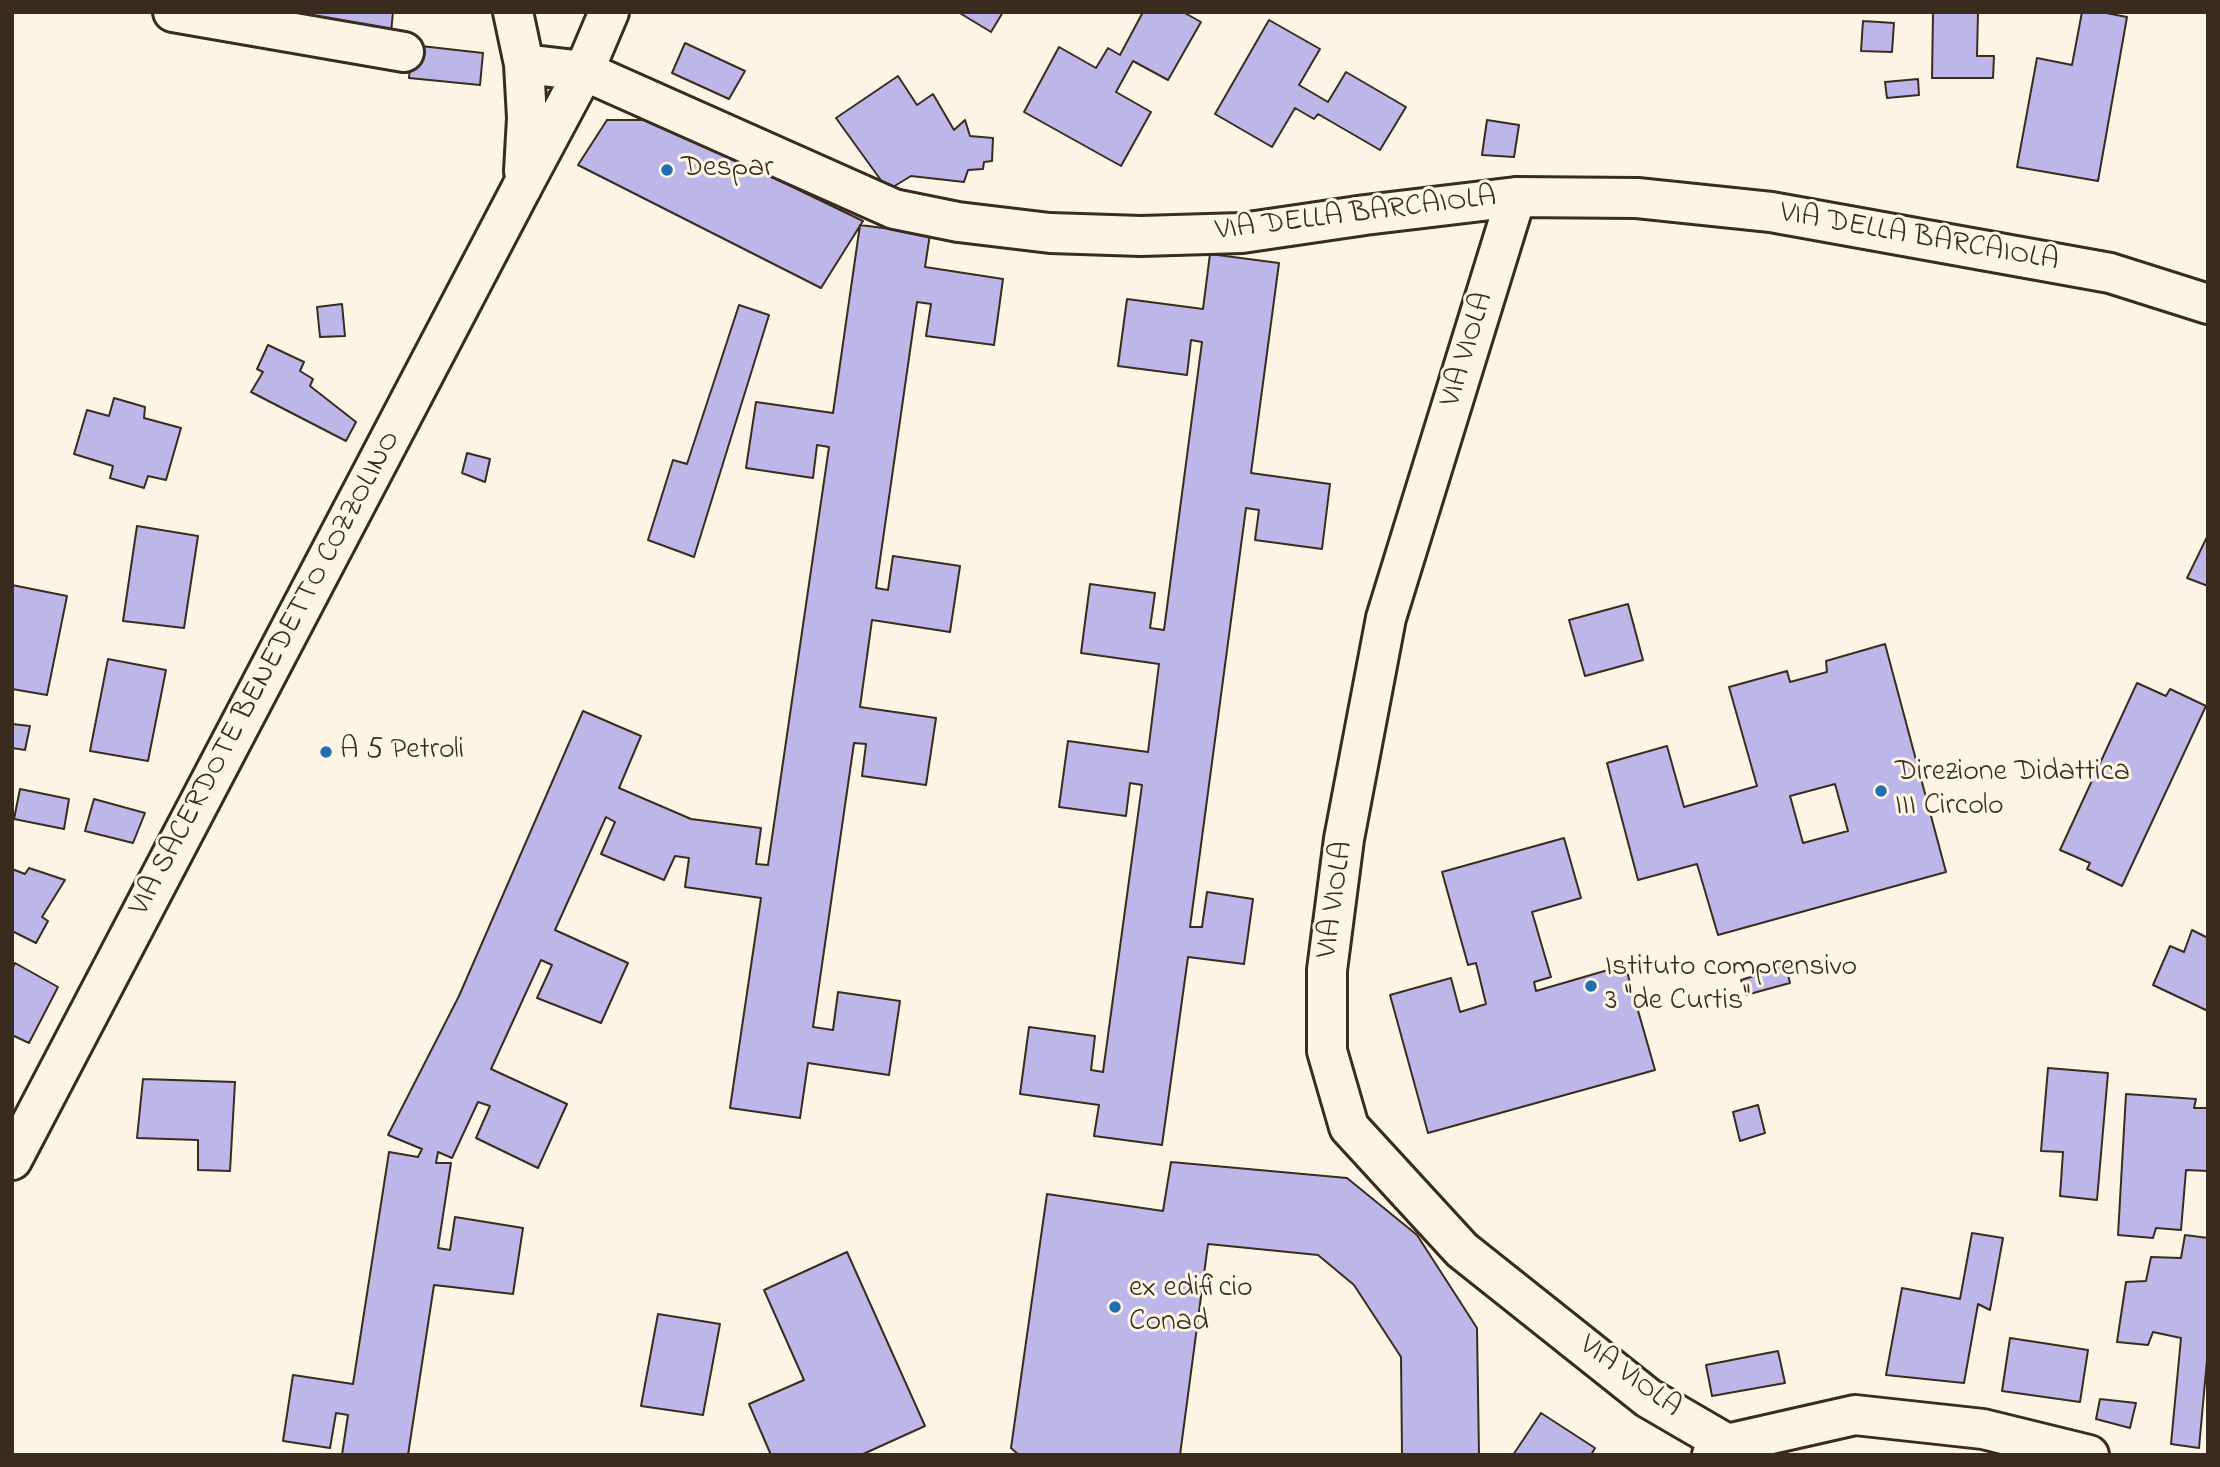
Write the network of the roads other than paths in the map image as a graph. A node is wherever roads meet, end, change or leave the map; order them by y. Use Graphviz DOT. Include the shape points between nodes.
graph roads {
  1 [pos="173,12"];
  2 [pos="513,12"];
  3 [pos="609,12"];
  4 [pos="404,52"];
  5 [pos="524,64"];
  6 [pos="584,72"];
  7 [pos="522,187"];
  8 [pos="1516,197"];
  9 [pos="2208,304"];
  10 [pos="12,1160"];
  11 [pos="1719,1449"];
  12 [pos="2089,1455"];
  1 -- 4 [label="street"];
  2 -- 5 [label="street, VIA SACERDOTE BENEDETTO COZZOLINO"];
  3 -- 6 [label="street, VIA SACERDOTE BENEDETTO COZZOLINO"];
  5 -- 6 [label="street, VIA DELLA BARCAIOLA"];
  5 -- 7 [label="street, VIA SACERDOTE BENEDETTO COZZOLINO" via="527,118"];
  6 -- 7 [label="street, VIA SACERDOTE BENEDETTO COZZOLINO"];
  6 -- 8 [label="street, VIA DELLA BARCAIOLA" via="894,209 958,222 1050,233 1242,233"];
  7 -- 10 [label="street, VIA SACERDOTE BENEDETTO COZZOLINO"];
  8 -- 9 [label="street, VIA DELLA BARCAIOLA" via="1637,198 1771,212 2110,273"];
  8 -- 11 [label="street, VIA VIOLA" via="1386,618 1344,839 1327,970 1327,1051 1349,1128 1462,1250"];
  11 -- 12 [label="street, VIA VIOLA" via="1855,1415 1983,1429"];
}
